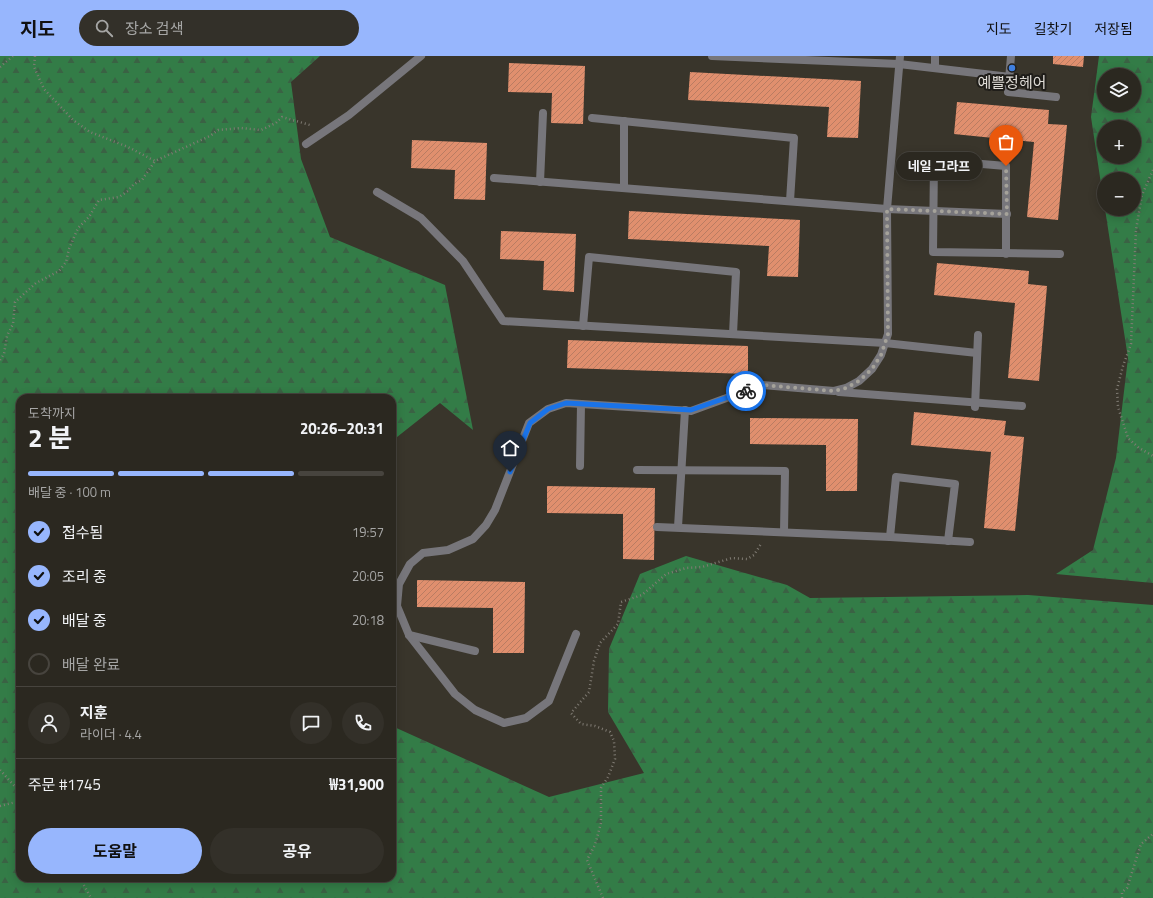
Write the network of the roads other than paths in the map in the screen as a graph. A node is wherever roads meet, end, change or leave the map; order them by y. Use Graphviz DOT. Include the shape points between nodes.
graph roads {
  1 [pos="421,56"];
  2 [pos="712,56"];
  3 [pos="936,56"];
  4 [pos="1011,56"];
  5 [pos="817,58"];
  6 [pos="900,60"];
  7 [pos="935,68"];
  8 [pos="1010,78"];
  9 [pos="1056,97"];
  10 [pos="543,113"];
  11 [pos="592,118"];
  12 [pos="624,121"];
  13 [pos="306,144"];
  14 [pos="494,178"];
  15 [pos="540,182"];
  16 [pos="624,188"];
  17 [pos="377,192"];
  18 [pos="790,201"];
  19 [pos="887,209"];
  20 [pos="934,210"];
  21 [pos="1007,214"];
  22 [pos="1006,254"];
  23 [pos="1060,254"];
  24 [pos="583,326"];
  25 [pos="733,334"];
  26 [pos="978,335"];
  27 [pos="886,343"];
  28 [pos="977,353"];
  29 [pos="834,391"];
  30 [pos="581,404"];
  31 [pos="975,405"];
  32 [pos="1022,406"];
  33 [pos="685,410"];
  34 [pos="580,466"];
  35 [pos="638,470"];
  36 [pos="680,470"];
  37 [pos="657,526"];
  38 [pos="678,528"];
  39 [pos="784,532"];
  40 [pos="890,537"];
  41 [pos="948,541"];
  42 [pos="970,542"];
  43 [pos="576,634"];
  44 [pos="409,635"];
  45 [pos="475,651"];
  1 -- 13 [label="street" via="348,115"];
  2 -- 5 [label="street"];
  3 -- 7 [label="street"];
  4 -- 8 [label="street"];
  5 -- 6 [label="street"];
  6 -- 7 [label="street"];
  6 -- 19 [label="street"];
  7 -- 8 [label="street"];
  8 -- 9 [label="street" via="1008,92"];
  10 -- 15 [label="street"];
  11 -- 12 [label="street"];
  12 -- 16 [label="street"];
  12 -- 18 [label="street" via="794,138"];
  14 -- 15 [label="street"];
  15 -- 16 [label="street"];
  16 -- 18 [label="street"];
  17 -- 24 [label="street" via="421,218 463,261 503,321"];
  18 -- 19 [label="street"];
  19 -- 20 [label="street"];
  19 -- 27 [label="street"];
  20 -- 21 [label="street"];
  20 -- 21 [label="street" via="934,160 1006,166"];
  20 -- 22 [label="street" via="933,252"];
  21 -- 22 [label="street"];
  22 -- 23 [label="street"];
  24 -- 25 [label="street"];
  24 -- 25 [label="street" via="589,257 736,272"];
  25 -- 27 [label="street"];
  26 -- 28 [label="street"];
  27 -- 28 [label="street"];
  27 -- 29 [label="street" via="872,369 859,381"];
  28 -- 31 [label="street"];
  29 -- 31 [label="street"];
  29 -- 33 [label="street" via="762,385"];
  30 -- 33 [label="street"];
  30 -- 34 [label="street"];
  30 -- 44 [label="street" via="566,403 548,409 530,423 495,510 473,539 448,550 422,553 410,564 399,584 397,606"];
  31 -- 32 [label="street"];
  33 -- 36 [label="street"];
  35 -- 36 [label="street"];
  36 -- 38 [label="street"];
  36 -- 39 [label="street" via="785,471"];
  37 -- 38 [label="street"];
  38 -- 39 [label="street"];
  39 -- 40 [label="street"];
  40 -- 41 [label="street"];
  40 -- 41 [label="street" via="896,476 955,484"];
  41 -- 42 [label="street"];
  43 -- 44 [label="street" via="549,701 526,718 504,722 475,710 455,694"];
  44 -- 45 [label="street"];
}
